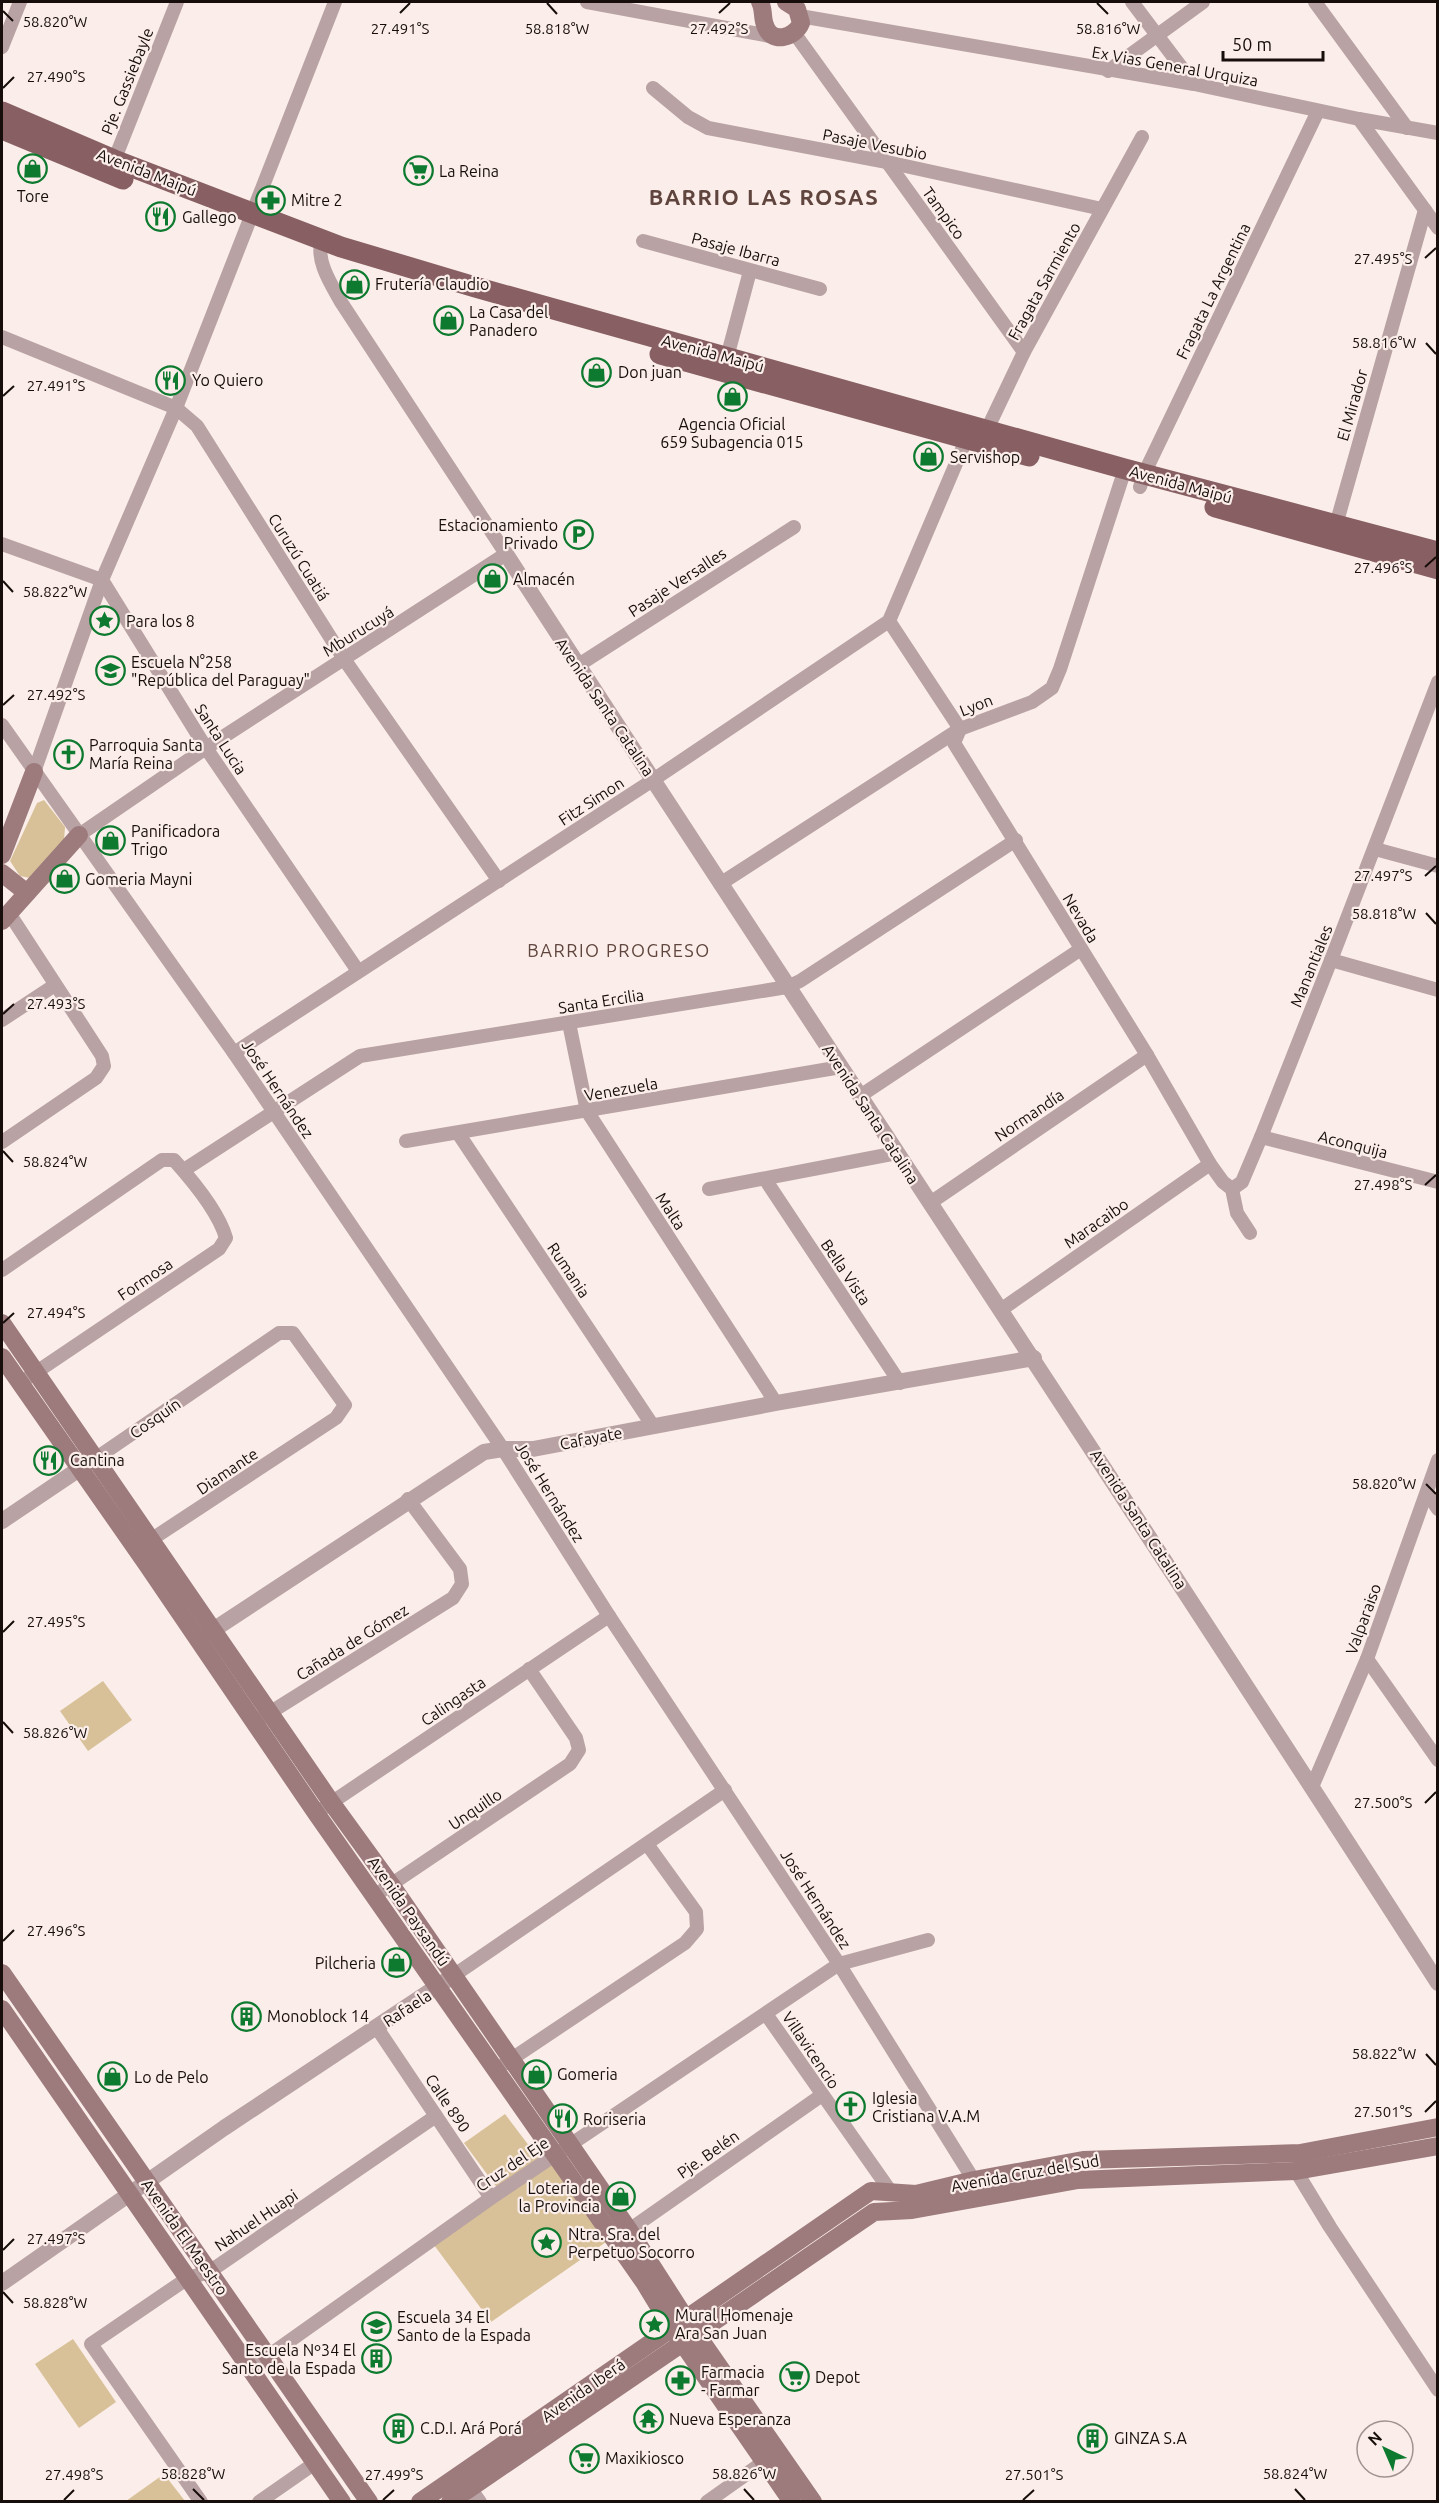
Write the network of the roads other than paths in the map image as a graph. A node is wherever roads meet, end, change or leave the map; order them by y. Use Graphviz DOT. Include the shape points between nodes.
graph roads {
  1 [pos="20,2"];
  2 [pos="177,2"];
  3 [pos="335,2"];
  4 [pos="587,2"];
  5 [pos="1132,2"];
  6 [pos="1203,2"];
  7 [pos="1315,2"];
  8 [pos="762,8"];
  9 [pos="792,10"];
  10 [pos="1156,35"];
  11 [pos="775,37"];
  12 [pos="2,47"];
  13 [pos="1108,71"];
  14 [pos="1194,84"];
  15 [pos="652,88"];
  16 [pos="1318,111"];
  17 [pos="2,112"];
  18 [pos="1359,119"];
  19 [pos="1407,128"];
  20 [pos="2,129"];
  21 [pos="1437,133"];
  22 [pos="1142,137"];
  23 [pos="887,162"];
  24 [pos="112,167"];
  25 [pos="1102,209"];
  26 [pos="1425,210"];
  27 [pos="251,219"];
  28 [pos="1437,228"];
  29 [pos="643,241"];
  30 [pos="320,245"];
  31 [pos="750,271"];
  32 [pos="820,289"];
  33 [pos="2,337"];
  34 [pos="1024,352"];
  35 [pos="725,364"];
  36 [pos="176,408"];
  37 [pos="977,438"];
  38 [pos="1133,477"];
  39 [pos="794,527"];
  40 [pos="1334,532"];
  41 [pos="2,544"];
  42 [pos="1437,552"];
  43 [pos="506,554"];
  44 [pos="1437,569"];
  45 [pos="102,580"];
  46 [pos="889,621"];
  47 [pos="344,659"];
  48 [pos="577,666"];
  49 [pos="1437,682"];
  50 [pos="2,725"];
  51 [pos="960,729"];
  52 [pos="206,748"];
  53 [pos="34,772"];
  54 [pos="653,780"];
  55 [pos="79,835"];
  56 [pos="1016,840"];
  57 [pos="1375,849"];
  58 [pos="2,855"];
  59 [pos="1437,866"];
  60 [pos="2,873"];
  61 [pos="499,881"];
  62 [pos="720,884"];
  63 [pos="27,892"];
  64 [pos="5,917"];
  65 [pos="1081,949"];
  66 [pos="1331,960"];
  67 [pos="358,972"];
  68 [pos="55,985"];
  69 [pos="787,987"];
  70 [pos="1437,990"];
  71 [pos="2,1020"];
  72 [pos="569,1023"];
  73 [pos="234,1053"];
  74 [pos="1147,1054"];
  75 [pos="841,1067"];
  76 [pos="860,1096"];
  77 [pos="274,1111"];
  78 [pos="587,1111"];
  79 [pos="458,1133"];
  80 [pos="1261,1137"];
  81 [pos="2,1142"];
  82 [pos="406,1142"];
  83 [pos="897,1153"];
  84 [pos="1210,1164"];
  85 [pos="179,1165"];
  86 [pos="765,1179"];
  87 [pos="1437,1182"];
  88 [pos="710,1189"];
  89 [pos="1232,1189"];
  90 [pos="930,1203"];
  91 [pos="1250,1233"];
  92 [pos="2,1270"];
  93 [pos="1002,1309"];
  94 [pos="2,1323"];
  95 [pos="279,1333"];
  96 [pos="2,1357"];
  97 [pos="1034,1358"];
  98 [pos="36,1372"];
  99 [pos="900,1383"];
  100 [pos="20,1384"];
  101 [pos="776,1403"];
  102 [pos="653,1426"];
  103 [pos="503,1449"];
  104 [pos="1437,1460"];
  105 [pos="88,1464"];
  106 [pos="1432,1495"];
  107 [pos="408,1499"];
  108 [pos="1437,1509"];
  109 [pos="2,1521"];
  110 [pos="144,1545"];
  111 [pos="609,1616"];
  112 [pos="205,1635"];
  113 [pos="1366,1659"];
  114 [pos="529,1669"];
  115 [pos="262,1718"];
  116 [pos="1437,1760"];
  117 [pos="1312,1787"];
  118 [pos="725,1790"];
  119 [pos="331,1802"];
  120 [pos="316,1813"];
  121 [pos="647,1844"];
  122 [pos="392,1886"];
  123 [pos="374,1896"];
  124 [pos="928,1940"];
  125 [pos="839,1964"];
  126 [pos="2,1973"];
  127 [pos="453,1976"];
  128 [pos="1437,1983"];
  129 [pos="438,1987"];
  130 [pos="2,2009"];
  131 [pos="766,2014"];
  132 [pos="377,2028"];
  133 [pos="502,2065"];
  134 [pos="822,2095"];
  135 [pos="436,2116"];
  136 [pos="1437,2127"];
  137 [pos="1437,2146"];
  138 [pos="562,2150"];
  139 [pos="1296,2171"];
  140 [pos="974,2180"];
  141 [pos="146,2182"];
  142 [pos="891,2192"];
  143 [pos="130,2194"];
  144 [pos="984,2197"];
  145 [pos="491,2198"];
  146 [pos="621,2235"];
  147 [pos="209,2272"];
  148 [pos="188,2278"];
  149 [pos="2,2283"];
  150 [pos="684,2331"];
  151 [pos="268,2356"];
  152 [pos="250,2369"];
  153 [pos="1437,2390"];
  154 [pos="771,2457"];
  155 [pos="315,2463"];
  156 [pos="475,2495"];
  157 [pos="201,2502"];
  158 [pos="259,2502"];
  159 [pos="342,2502"];
  160 [pos="369,2502"];
  161 [pos="420,2502"];
  162 [pos="450,2502"];
  163 [pos="707,2502"];
  164 [pos="792,2502"];
  165 [pos="813,2502"];
  1 -- 12 [label="street"];
  2 -- 24 [label="street, Pje. Gassiebayle"];
  3 -- 27 [label="street"];
  4 -- 11 [label="street"];
  5 -- 10 [label="street"];
  6 -- 10 [label="street"];
  7 -- 19 [label="street"];
  8 -- 9 [label="main road" via="771,5"];
  8 -- 11 [label="main road" via="765,27"];
  9 -- 11 [label="main road" via="783,38"];
  9 -- 13 [label="street, Ex Vias General Urquiza"];
  9 -- 23 [label="street, Tampico"];
  10 -- 13 [label="street"];
  10 -- 14 [label="street"];
  13 -- 14 [label="street, Ex Vias General Urquiza"];
  14 -- 16 [label="street, Ex Vias General Urquiza"];
  15 -- 23 [label="street, Pasaje Vesubio" via="708,128"];
  16 -- 18 [label="street, Ex Vias General Urquiza"];
  16 -- 38 [label="street, Fragata La Argentina"];
  17 -- 24 [label="main road, Avenida Maipú"];
  18 -- 19 [label="street, Ex Vias General Urquiza"];
  18 -- 26 [label="street"];
  19 -- 21 [label="street, Ex Vias General Urquiza"];
  20 -- 24 [label="main road, Avenida Maipú"];
  22 -- 25 [label="street, Fragata Sarmiento"];
  23 -- 25 [label="street, Pasaje Vesubio"];
  23 -- 34 [label="street, Tampico"];
  24 -- 27 [label="main road, Avenida Maipú"];
  25 -- 34 [label="street, Fragata Sarmiento"];
  26 -- 28 [label="street"];
  26 -- 40 [label="street, El Mirador"];
  27 -- 30 [label="main road, Avenida Maipú"];
  27 -- 36 [label="street"];
  29 -- 31 [label="street, Pasaje Ibarra"];
  30 -- 35 [label="main road, Avenida Maipú" via="469,299"];
  30 -- 43 [label="street, Avenida Santa Catalina" via="331,285 341,302"];
  31 -- 32 [label="street, Pasaje Ibarra"];
  31 -- 35 [label="street"];
  33 -- 36 [label="street, Curuzú Cuatiá"];
  34 -- 37 [label="street, Fragata Sarmiento"];
  35 -- 37 [label="main road, Avenida Maipú"];
  36 -- 45 [label="street"];
  36 -- 47 [label="street, Curuzú Cuatiá" via="197,426"];
  37 -- 38 [label="main road, Avenida Maipú"];
  37 -- 46 [label="street"];
  38 -- 40 [label="main road, Avenida Maipú"];
  38 -- 51 [label="street, Lyon" via="1052,688 1032,702"];
  39 -- 48 [label="street, Pasaje Versalles"];
  40 -- 42 [label="main road, Avenida Maipú"];
  40 -- 44 [label="main road, Avenida Maipú"];
  41 -- 45 [label="street"];
  43 -- 47 [label="street, Mburucuyá"];
  43 -- 48 [label="street, Avenida Santa Catalina"];
  45 -- 52 [label="street, Santa Lucia"];
  45 -- 53 [label="street"];
  46 -- 51 [label="street, Nevada"];
  46 -- 54 [label="street, Fitz Simon"];
  47 -- 52 [label="street, Mburucuyá"];
  47 -- 61 [label="street, Curuzú Cuatiá"];
  48 -- 54 [label="street, Avenida Santa Catalina"];
  49 -- 57 [label="street, Manantiales"];
  50 -- 53 [label="street"];
  51 -- 56 [label="street, Nevada" via="954,743"];
  51 -- 62 [label="street, Lyon"];
  52 -- 55 [label="street, Mburucuyá"];
  52 -- 67 [label="street, Santa Lucia"];
  53 -- 55 [label="street, José Hernández"];
  53 -- 58 [label="main road"];
  54 -- 61 [label="street, Fitz Simon"];
  54 -- 62 [label="street, Avenida Santa Catalina"];
  55 -- 63 [label="main road"];
  55 -- 73 [label="street, José Hernández"];
  56 -- 65 [label="street, Nevada"];
  56 -- 69 [label="street, Santa Ercilia"];
  57 -- 59 [label="street"];
  57 -- 66 [label="street, Manantiales"];
  60 -- 63 [label="main road"];
  61 -- 67 [label="street, Fitz Simon"];
  62 -- 69 [label="street, Avenida Santa Catalina"];
  63 -- 64 [label="main road"];
  64 -- 68 [label="street"];
  65 -- 74 [label="street, Nevada"];
  65 -- 76 [label="street"];
  66 -- 70 [label="street"];
  66 -- 80 [label="street, Manantiales"];
  67 -- 73 [label="street, Fitz Simon"];
  68 -- 71 [label="street"];
  68 -- 81 [label="street" via="102,1056 104,1066 96,1078"];
  69 -- 72 [label="street, Santa Ercilia"];
  69 -- 75 [label="street, Avenida Santa Catalina"];
  72 -- 77 [label="street, Santa Ercilia" via="360,1056"];
  72 -- 78 [label="street, Malta"];
  73 -- 77 [label="street, José Hernández"];
  74 -- 84 [label="street, Nevada"];
  74 -- 90 [label="street, Normandía"];
  75 -- 76 [label="street, Avenida Santa Catalina"];
  75 -- 78 [label="street, Venezuela"];
  76 -- 83 [label="street, Avenida Santa Catalina"];
  77 -- 85 [label="street, Santa Ercilia"];
  77 -- 103 [label="street, José Hernández"];
  78 -- 79 [label="street, Venezuela"];
  78 -- 101 [label="street, Malta"];
  79 -- 82 [label="street, Venezuela"];
  79 -- 102 [label="street, Rumania"];
  80 -- 87 [label="street, Aconquija"];
  80 -- 89 [label="street, Manantiales" via="1242,1182"];
  83 -- 86 [label="street"];
  83 -- 90 [label="street, Avenida Santa Catalina"];
  84 -- 89 [label="street, Nevada"];
  84 -- 93 [label="street, Maracaibo"];
  85 -- 92 [label="street, Santa Ercilia" via="162,1160"];
  85 -- 98 [label="street, Formosa" via="222,1226 226,1238 219,1249"];
  86 -- 88 [label="street"];
  86 -- 99 [label="street, Bella Vista"];
  89 -- 91 [label="street, Nevada" via="1237,1213"];
  90 -- 93 [label="street, Avenida Santa Catalina"];
  93 -- 97 [label="street, Avenida Santa Catalina"];
  94 -- 98 [label="main road, Avenida Paysandú"];
  95 -- 105 [label="street, Cosquín"];
  95 -- 110 [label="street, Diamante" via="293,1333 345,1405 336,1418"];
  96 -- 100 [label="main road, Avenida Paysandú"];
  97 -- 99 [label="street, Cafayate"];
  97 -- 117 [label="street, Avenida Santa Catalina"];
  98 -- 100 [label="street, Formosa"];
  98 -- 105 [label="main road, Avenida Paysandú"];
  99 -- 101 [label="street, Cafayate"];
  100 -- 105 [label="main road, Avenida Paysandú"];
  101 -- 102 [label="street, Cafayate"];
  102 -- 103 [label="street, Cafayate" via="534,1449"];
  103 -- 107 [label="street, Cafayate" via="484,1452"];
  103 -- 111 [label="street, José Hernández"];
  104 -- 106 [label="street, Valparaiso"];
  105 -- 109 [label="street, Cosquín"];
  105 -- 110 [label="main road, Avenida Paysandú"];
  106 -- 108 [label="street"];
  106 -- 113 [label="street, Valparaiso"];
  107 -- 112 [label="street, Cafayate"];
  107 -- 115 [label="street, Cañada de Gómez" via="460,1569 462,1584 453,1598"];
  110 -- 112 [label="main road, Avenida Paysandú"];
  111 -- 114 [label="street, Calingasta"];
  111 -- 118 [label="street, José Hernández"];
  112 -- 115 [label="main road, Avenida Paysandú"];
  113 -- 116 [label="street"];
  113 -- 117 [label="street, Valparaiso"];
  114 -- 119 [label="street, Calingasta"];
  114 -- 122 [label="street, Unquillo" via="576,1738 579,1750 570,1764"];
  115 -- 119 [label="main road, Avenida Paysandú"];
  115 -- 120 [label="main road, Avenida Paysandú"];
  117 -- 128 [label="street, Avenida Santa Catalina"];
  118 -- 121 [label="street, Rafaela"];
  118 -- 125 [label="street, José Hernández"];
  119 -- 120 [label="street, Calingasta"];
  119 -- 122 [label="main road, Avenida Paysandú"];
  120 -- 123 [label="main road, Avenida Paysandú"];
  121 -- 127 [label="street, Rafaela"];
  121 -- 133 [label="street" via="696,1912 697,1929 685,1944"];
  122 -- 123 [label="street, Unquillo"];
  122 -- 127 [label="main road, Avenida Paysandú"];
  123 -- 129 [label="main road, Avenida Paysandú"];
  124 -- 125 [label="street, Cruz del Eje"];
  125 -- 131 [label="street, Cruz del Eje"];
  125 -- 140 [label="street, José Hernández"];
  126 -- 141 [label="main road, Avenida El Maestro"];
  127 -- 129 [label="street, Rafaela"];
  127 -- 133 [label="main road, Avenida Paysandú"];
  129 -- 132 [label="street, Rafaela"];
  129 -- 133 [label="main road, Avenida Paysandú"];
  130 -- 143 [label="main road, Avenida El Maestro"];
  131 -- 134 [label="street, Villavicencio"];
  131 -- 138 [label="street, Cruz del Eje"];
  132 -- 135 [label="street, Calle 890"];
  132 -- 141 [label="street, Rafaela"];
  133 -- 138 [label="main road, Avenida Paysandú"];
  134 -- 142 [label="street, Villavicencio"];
  134 -- 146 [label="street, Pje. Belén"];
  135 -- 145 [label="street, Calle 890"];
  135 -- 147 [label="street, Nahuel Huapi"];
  136 -- 140 [label="main road, Avenida Cruz del Sud" via="1300,2153 1083,2160"];
  137 -- 139 [label="main road, Avenida Cruz del Sud"];
  138 -- 145 [label="street, Cruz del Eje"];
  138 -- 146 [label="main road, Avenida Paysandú"];
  139 -- 144 [label="main road, Avenida Cruz del Sud" via="1078,2180"];
  139 -- 153 [label="street"];
  140 -- 142 [label="main road, Avenida Cruz del Sud" via="916,2194"];
  140 -- 144 [label="street, José Hernández"];
  141 -- 143 [label="street, Rafaela"];
  141 -- 147 [label="main road, Avenida El Maestro"];
  142 -- 150 [label="main road, Avenida Cruz del Sud" via="872,2191"];
  143 -- 148 [label="main road, Avenida El Maestro"];
  143 -- 149 [label="street"];
  144 -- 150 [label="main road, Avenida Cruz del Sud" via="912,2210 874,2212"];
  145 -- 151 [label="street, Cruz del Eje"];
  146 -- 150 [label="main road, Avenida Paysandú"];
  147 -- 148 [label="street, Nahuel Huapi"];
  147 -- 151 [label="main road, Avenida El Maestro"];
  148 -- 152 [label="main road, Avenida El Maestro"];
  148 -- 157 [label="street, Nahuel Huapi" via="91,2344"];
  150 -- 154 [label="main road, Avenida Paysandú"];
  150 -- 156 [label="main road, Avenida Iberá"];
  150 -- 161 [label="main road, Avenida Iberá"];
  151 -- 152 [label="street, Cruz del Eje"];
  151 -- 160 [label="main road, Avenida El Maestro"];
  152 -- 155 [label="main road, Avenida El Maestro"];
  154 -- 163 [label="street"];
  154 -- 164 [label="main road, Avenida Paysandú"];
  154 -- 165 [label="main road, Avenida Paysandú"];
  155 -- 158 [label="street"];
  155 -- 159 [label="main road, Avenida El Maestro"];
  156 -- 162 [label="main road, Avenida Iberá"];
}
